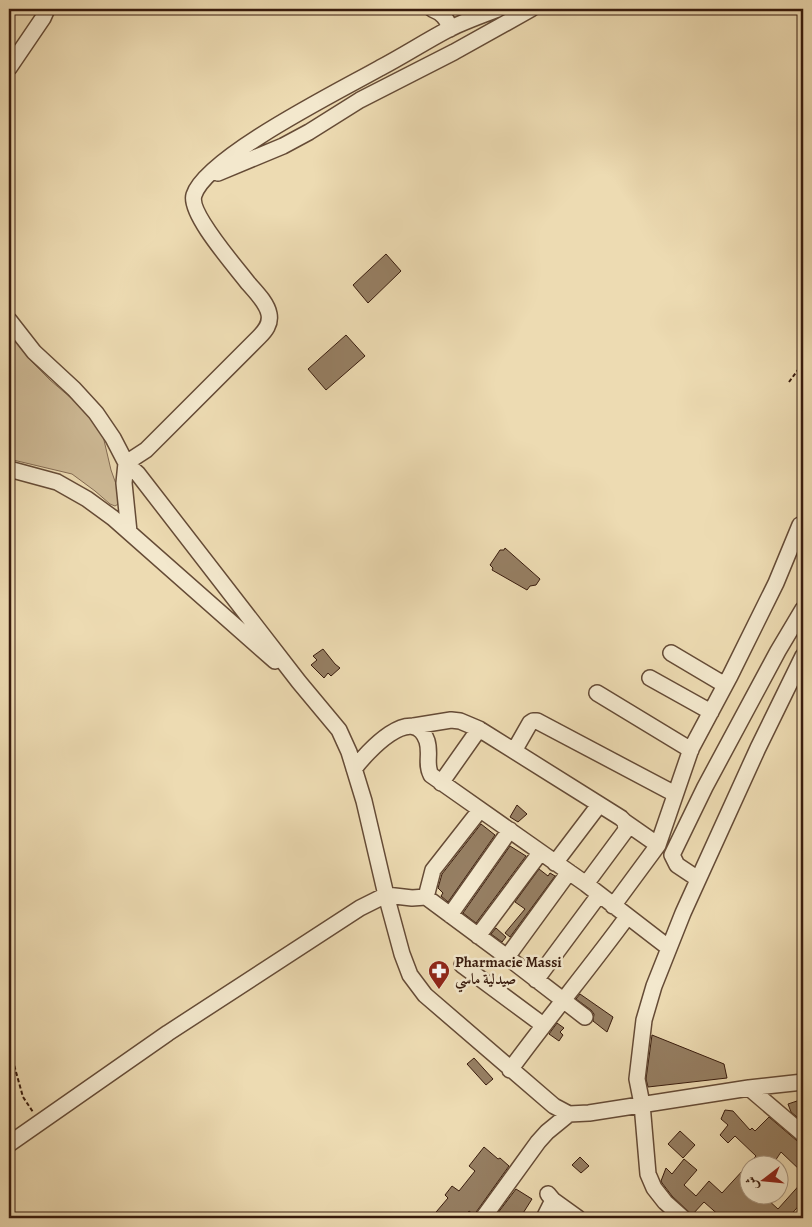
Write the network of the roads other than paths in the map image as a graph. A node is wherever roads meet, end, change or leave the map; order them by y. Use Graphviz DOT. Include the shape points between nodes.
graph roads {
  1 [pos="47,9"];
  2 [pos="432,9"];
  3 [pos="498,9"];
  4 [pos="530,9"];
  5 [pos="450,29"];
  6 [pos="9,68"];
  7 [pos="205,178"];
  8 [pos="9,320"];
  9 [pos="126,464"];
  10 [pos="9,469"];
  11 [pos="800,525"];
  12 [pos="129,532"];
  13 [pos="803,609"];
  14 [pos="672,653"];
  15 [pos="803,656"];
  16 [pos="650,678"];
  17 [pos="299,682"];
  18 [pos="725,685"];
  19 [pos="596,693"];
  20 [pos="711,712"];
  21 [pos="414,726"];
  22 [pos="479,729"];
  23 [pos="691,750"];
  24 [pos="514,751"];
  25 [pos="354,769"];
  26 [pos="441,783"];
  27 [pos="676,794"];
  28 [pos="599,804"];
  29 [pos="480,810"];
  30 [pos="625,822"];
  31 [pos="510,830"];
  32 [pos="658,845"];
  33 [pos="540,853"];
  34 [pos="555,863"];
  35 [pos="569,872"];
  36 [pos="698,879"];
  37 [pos="586,884"];
  38 [pos="386,895"];
  39 [pos="599,895"];
  40 [pos="426,896"];
  41 [pos="614,906"];
  42 [pos="450,914"];
  43 [pos="627,917"];
  44 [pos="478,936"];
  45 [pos="668,948"];
  46 [pos="507,957"];
  47 [pos="462,965"];
  48 [pos="536,980"];
  49 [pos="564,1001"];
  50 [pos="584,1018"];
  51 [pos="543,1025"];
  52 [pos="510,1070"];
  53 [pos="803,1082"];
  54 [pos="748,1088"];
  55 [pos="642,1104"];
  56 [pos="569,1114"];
  57 [pos="803,1134"];
  58 [pos="9,1144"];
  59 [pos="483,1218"];
  60 [pos="544,1218"];
  61 [pos="578,1218"];
  62 [pos="683,1218"];
  1 -- 6 [label="street"];
  2 -- 5 [label="street" via="445,17"];
  3 -- 5 [label="street"];
  4 -- 7 [label="street" via="360,100 283,146"];
  5 -- 7 [label="street" via="258,137"];
  7 -- 9 [label="street" via="194,194 196,211 221,249 262,300 269,322 266,330 146,450"];
  8 -- 9 [label="street" via="34,352 96,413"];
  9 -- 12 [label="street" via="124,483"];
  9 -- 17 [label="street" via="138,474"];
  10 -- 12 [label="street" via="67,487 95,504"];
  11 -- 18 [label="street"];
  12 -- 17 [label="street"];
  13 -- 36 [label="street" via="704,788 672,855 677,865"];
  14 -- 18 [label="street"];
  15 -- 36 [label="street"];
  16 -- 20 [label="street"];
  17 -- 25 [label="street" via="339,730"];
  18 -- 20 [label="street"];
  19 -- 23 [label="street"];
  20 -- 23 [label="street"];
  21 -- 22 [label="street" via="452,720"];
  21 -- 25 [label="street" via="398,729 382,739"];
  21 -- 26 [label="street" via="422,731 430,751 428,770"];
  22 -- 24 [label="street"];
  22 -- 26 [label="street"];
  23 -- 27 [label="street"];
  24 -- 27 [label="street" via="530,723 537,721"];
  24 -- 28 [label="street"];
  25 -- 38 [label="street"];
  26 -- 29 [label="street"];
  27 -- 32 [label="street"];
  28 -- 30 [label="street"];
  28 -- 34 [label="street"];
  29 -- 31 [label="street"];
  29 -- 40 [label="street" via="433,870"];
  30 -- 32 [label="street"];
  30 -- 37 [label="street" via="626,830"];
  31 -- 33 [label="street"];
  31 -- 42 [label="street"];
  32 -- 41 [label="street"];
  33 -- 34 [label="street"];
  33 -- 44 [label="street"];
  34 -- 35 [label="street"];
  35 -- 37 [label="street"];
  35 -- 46 [label="street"];
  36 -- 45 [label="street"];
  37 -- 39 [label="street"];
  38 -- 40 [label="street"];
  38 -- 52 [label="street" via="406,968 415,984"];
  38 -- 58 [label="street" via="360,908 168,1033"];
  39 -- 41 [label="street"];
  39 -- 48 [label="street"];
  40 -- 42 [label="street"];
  41 -- 43 [label="street"];
  42 -- 44 [label="street"];
  43 -- 45 [label="street"];
  43 -- 49 [label="street"];
  44 -- 46 [label="street"];
  45 -- 55 [label="street" via="644,1020 636,1079"];
  46 -- 48 [label="street"];
  47 -- 51 [label="street"];
  48 -- 49 [label="street"];
  49 -- 50 [label="street"];
  49 -- 51 [label="street"];
  51 -- 52 [label="street"];
  52 -- 56 [label="street" via="554,1106"];
  53 -- 54 [label="street"];
  54 -- 55 [label="street"];
  54 -- 57 [label="street"];
  55 -- 56 [label="street"];
  55 -- 62 [label="street" via="648,1174 659,1195"];
  56 -- 59 [label="street" via="546,1132"];
  60 -- 61 [label="street" via="550,1196"];
}
